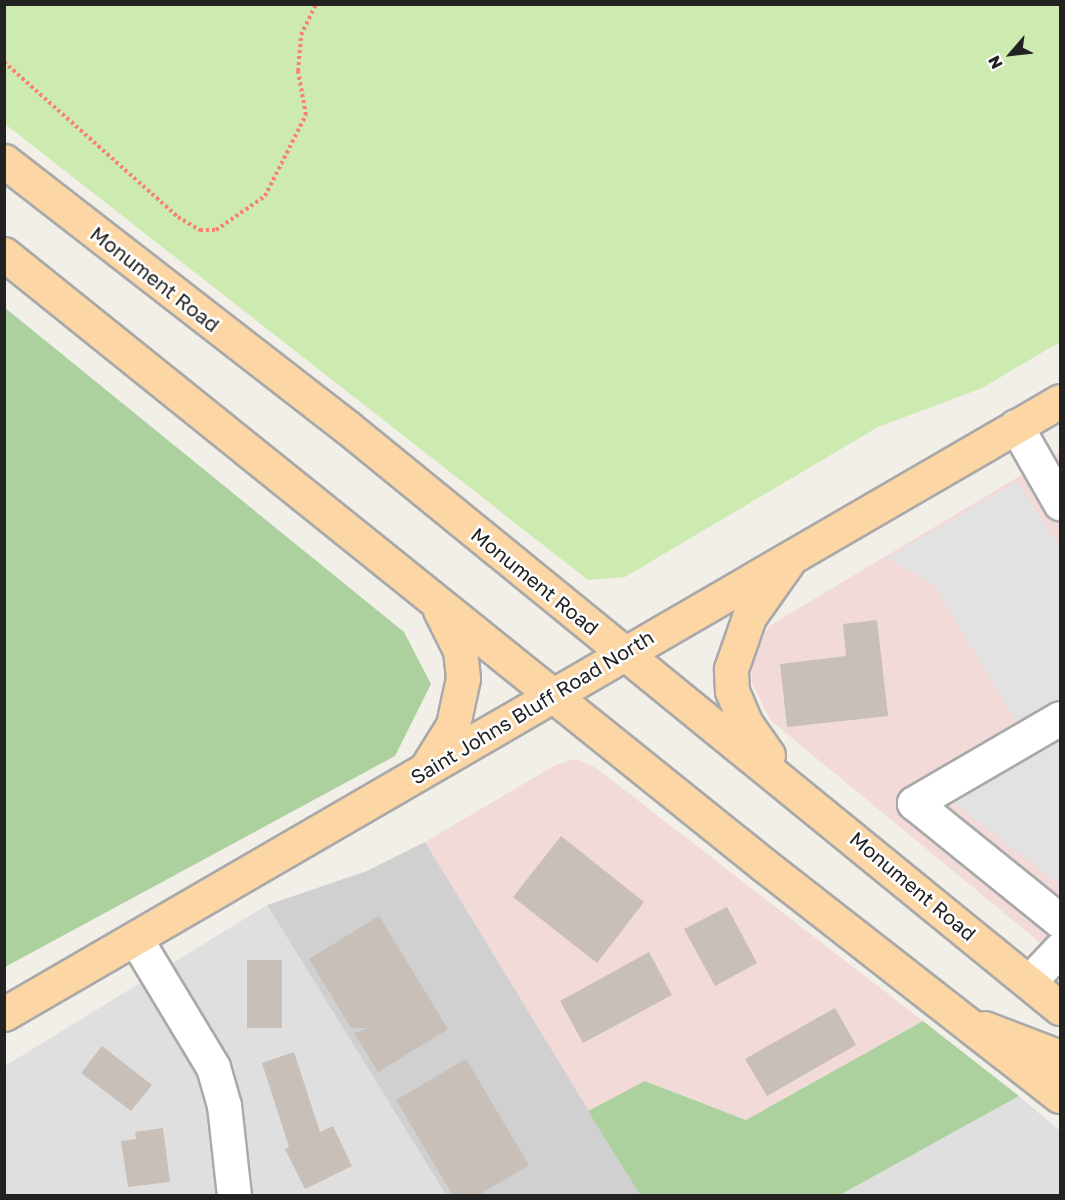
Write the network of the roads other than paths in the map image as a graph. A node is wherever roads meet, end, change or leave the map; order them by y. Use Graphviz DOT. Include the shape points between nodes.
graph roads {
  1 [pos="4,161"];
  2 [pos="4,254"];
  3 [pos="1060,401"];
  4 [pos="1016,426"];
  5 [pos="1060,503"];
  6 [pos="796,553"];
  7 [pos="435,600"];
  8 [pos="622,652"];
  9 [pos="553,695"];
  10 [pos="1060,718"];
  11 [pos="425,770"];
  12 [pos="789,783"];
  13 [pos="1060,921"];
  14 [pos="137,941"];
  15 [pos="1060,949"];
  16 [pos="1029,982"];
  17 [pos="1060,1008"];
  18 [pos="4,1014"];
  19 [pos="965,1023"];
  20 [pos="1060,1057"];
  21 [pos="1060,1096"];
  22 [pos="234,1196"];
  1 -- 8 [label="main road, Monument Road" via="347,427"];
  2 -- 7 [label="main road"];
  3 -- 4 [label="main road, Saint Johns Bluff Road North"];
  4 -- 5 [label="street"];
  4 -- 6 [label="main road, Saint Johns Bluff Road North"];
  6 -- 8 [label="main road, Saint Johns Bluff Road North"];
  6 -- 12 [label="main road" via="749,617 730,669 746,724"];
  7 -- 9 [label="main road"];
  7 -- 11 [label="main road" via="460,650 463,678 453,725"];
  8 -- 9 [label="main road, Saint Johns Bluff Road North"];
  8 -- 12 [label="main road, Monument Road"];
  9 -- 11 [label="main road, Saint Johns Bluff Road North"];
  9 -- 19 [label="main road"];
  10 -- 13 [label="street" via="914,803"];
  11 -- 14 [label="main road, Saint Johns Bluff Road North"];
  12 -- 16 [label="main road, Monument Road"];
  14 -- 18 [label="main road, Saint Johns Bluff Road North"];
  14 -- 22 [label="street" via="213,1066 224,1104"];
  15 -- 16 [label="street"];
  16 -- 17 [label="main road, Monument Road"];
  19 -- 20 [label="main road"];
  19 -- 21 [label="main road"];
}
